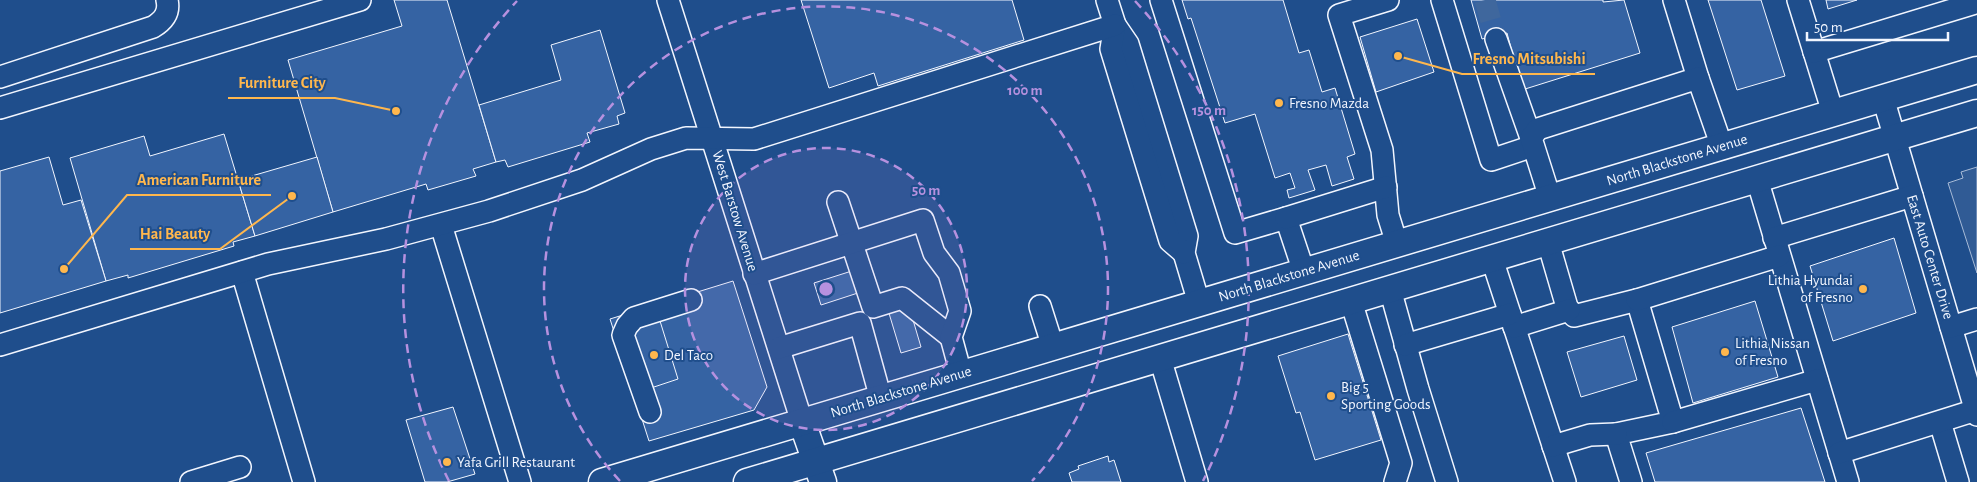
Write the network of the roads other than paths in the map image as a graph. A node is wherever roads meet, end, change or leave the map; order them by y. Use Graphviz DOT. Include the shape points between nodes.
graph roads {
  1 [pos="167,0"];
  2 [pos="360,0"];
  3 [pos="668,0"];
  4 [pos="1107,0"];
  5 [pos="1162,0"];
  6 [pos="1388,0"];
  7 [pos="1442,0"];
  8 [pos="1674,0"];
  9 [pos="1798,0"];
  10 [pos="1336,8"];
  11 [pos="1973,8"];
  12 [pos="1115,26"];
  13 [pos="1496,39"];
  14 [pos="1814,52"];
  15 [pos="1977,70"];
  16 [pos="0,77"];
  17 [pos="1698,78"];
  18 [pos="1882,98"];
  19 [pos="0,108"];
  20 [pos="1833,113"];
  21 [pos="1977,113"];
  22 [pos="712,138"];
  23 [pos="1894,138"];
  24 [pos="1532,142"];
  25 [pos="1722,146"];
  26 [pos="1757,179"];
  27 [pos="1386,187"];
  28 [pos="1912,196"];
  29 [pos="1550,198"];
  30 [pos="838,202"];
  31 [pos="1286,218"];
  32 [pos="441,225"];
  33 [pos="850,242"];
  34 [pos="1548,242"];
  35 [pos="1397,244"];
  36 [pos="1777,247"];
  37 [pos="1492,259"];
  38 [pos="242,272"];
  39 [pos="1304,272"];
  40 [pos="754,274"];
  41 [pos="1390,289"];
  42 [pos="691,300"];
  43 [pos="1637,300"];
  44 [pos="1351,301"];
  45 [pos="1199,303"];
  46 [pos="1040,306"];
  47 [pos="1570,310"];
  48 [pos="866,315"];
  49 [pos="1977,319"];
  50 [pos="1512,320"];
  51 [pos="1951,326"];
  52 [pos="950,337"];
  53 [pos="0,345"];
  54 [pos="1406,345"];
  55 [pos="1053,347"];
  56 [pos="779,348"];
  57 [pos="1160,358"];
  58 [pos="961,374"];
  59 [pos="1817,380"];
  60 [pos="881,398"];
  61 [pos="650,412"];
  62 [pos="1976,412"];
  63 [pos="802,422"];
  64 [pos="1674,422"];
  65 [pos="1940,422"];
  66 [pos="1616,434"];
  67 [pos="1553,446"];
  68 [pos="1839,453"];
  69 [pos="240,467"];
  70 [pos="820,472"];
  71 [pos="191,482"];
  72 [pos="304,482"];
  73 [pos="520,482"];
  74 [pos="602,482"];
  75 [pos="747,482"];
  76 [pos="1197,482"];
  77 [pos="1395,482"];
  78 [pos="1447,482"];
  79 [pos="1565,482"];
  80 [pos="1631,482"];
  81 [pos="1848,482"];
  82 [pos="1958,482"];
  1 -- 16 [label="street" via="164,21 153,27"];
  2 -- 19 [label="street"];
  3 -- 22 [label="street, West Barstow Avenue"];
  4 -- 12 [label="street"];
  5 -- 31 [label="street" via="1235,233"];
  6 -- 10 [label="street"];
  7 -- 24 [label="street" via="1491,160"];
  8 -- 17 [label="street"];
  9 -- 14 [label="street"];
  10 -- 27 [label="street" via="1382,150"];
  11 -- 14 [label="street"];
  12 -- 22 [label="street" via="754,139"];
  12 -- 45 [label="street" via="1128,44 1187,236 1184,253"];
  13 -- 24 [label="street"];
  14 -- 20 [label="street"];
  15 -- 18 [label="main road, North Blackstone Avenue"];
  17 -- 24 [label="street" via="1538,129"];
  17 -- 25 [label="street"];
  18 -- 20 [label="main road, North Blackstone Avenue"];
  18 -- 23 [label="street, East Auto Center Drive"];
  20 -- 25 [label="main road, North Blackstone Avenue"];
  21 -- 23 [label="main road"];
  22 -- 32 [label="street" via="686,138 651,149 572,183"];
  22 -- 40 [label="street, West Barstow Avenue"];
  23 -- 26 [label="main road"];
  23 -- 28 [label="street, East Auto Center Drive"];
  24 -- 29 [label="street"];
  25 -- 29 [label="main road, North Blackstone Avenue"];
  26 -- 34 [label="main road"];
  26 -- 36 [label="street"];
  27 -- 31 [label="street"];
  27 -- 35 [label="street" via="1388,215"];
  28 -- 36 [label="street"];
  28 -- 51 [label="street, East Auto Center Drive"];
  29 -- 35 [label="main road, North Blackstone Avenue"];
  30 -- 33 [label="street"];
  31 -- 39 [label="street"];
  32 -- 38 [label="street"];
  32 -- 73 [label="street"];
  33 -- 40 [label="street"];
  33 -- 48 [label="street"];
  33 -- 52 [label="street" via="923,220 934,253 949,272 960,311"];
  34 -- 37 [label="main road"];
  34 -- 47 [label="street"];
  35 -- 39 [label="main road, North Blackstone Avenue"];
  36 -- 43 [label="street"];
  36 -- 59 [label="street"];
  37 -- 41 [label="main road"];
  37 -- 50 [label="street"];
  38 -- 53 [label="street"];
  38 -- 72 [label="street"];
  39 -- 45 [label="main road, North Blackstone Avenue"];
  40 -- 56 [label="street, West Barstow Avenue"];
  41 -- 44 [label="main road"];
  41 -- 54 [label="street"];
  42 -- 61 [label="street" via="634,318 627,326 624,335"];
  43 -- 47 [label="street" via="1574,316"];
  43 -- 64 [label="street"];
  44 -- 57 [label="main road"];
  44 -- 77 [label="street" via="1401,462"];
  45 -- 55 [label="main road, North Blackstone Avenue"];
  46 -- 55 [label="street"];
  47 -- 50 [label="street"];
  48 -- 52 [label="street" via="902,298"];
  48 -- 56 [label="street"];
  48 -- 60 [label="street"];
  49 -- 51 [label="street"];
  50 -- 54 [label="street"];
  50 -- 67 [label="street"];
  51 -- 62 [label="street, East Auto Center Drive"];
  52 -- 58 [label="street"];
  54 -- 78 [label="street"];
  55 -- 58 [label="main road, North Blackstone Avenue"];
  56 -- 63 [label="street, West Barstow Avenue"];
  57 -- 70 [label="main road"];
  57 -- 76 [label="street"];
  58 -- 60 [label="main road, North Blackstone Avenue"];
  59 -- 64 [label="street"];
  59 -- 68 [label="street"];
  60 -- 63 [label="main road, North Blackstone Avenue"];
  62 -- 65 [label="street"];
  63 -- 70 [label="main road"];
  63 -- 74 [label="main road, North Blackstone Avenue"];
  64 -- 66 [label="street"];
  65 -- 68 [label="street"];
  65 -- 82 [label="street"];
  66 -- 67 [label="street" via="1590,435"];
  66 -- 80 [label="street"];
  67 -- 79 [label="street"];
  68 -- 81 [label="street"];
  69 -- 71 [label="street"];
  70 -- 75 [label="main road"];
}
